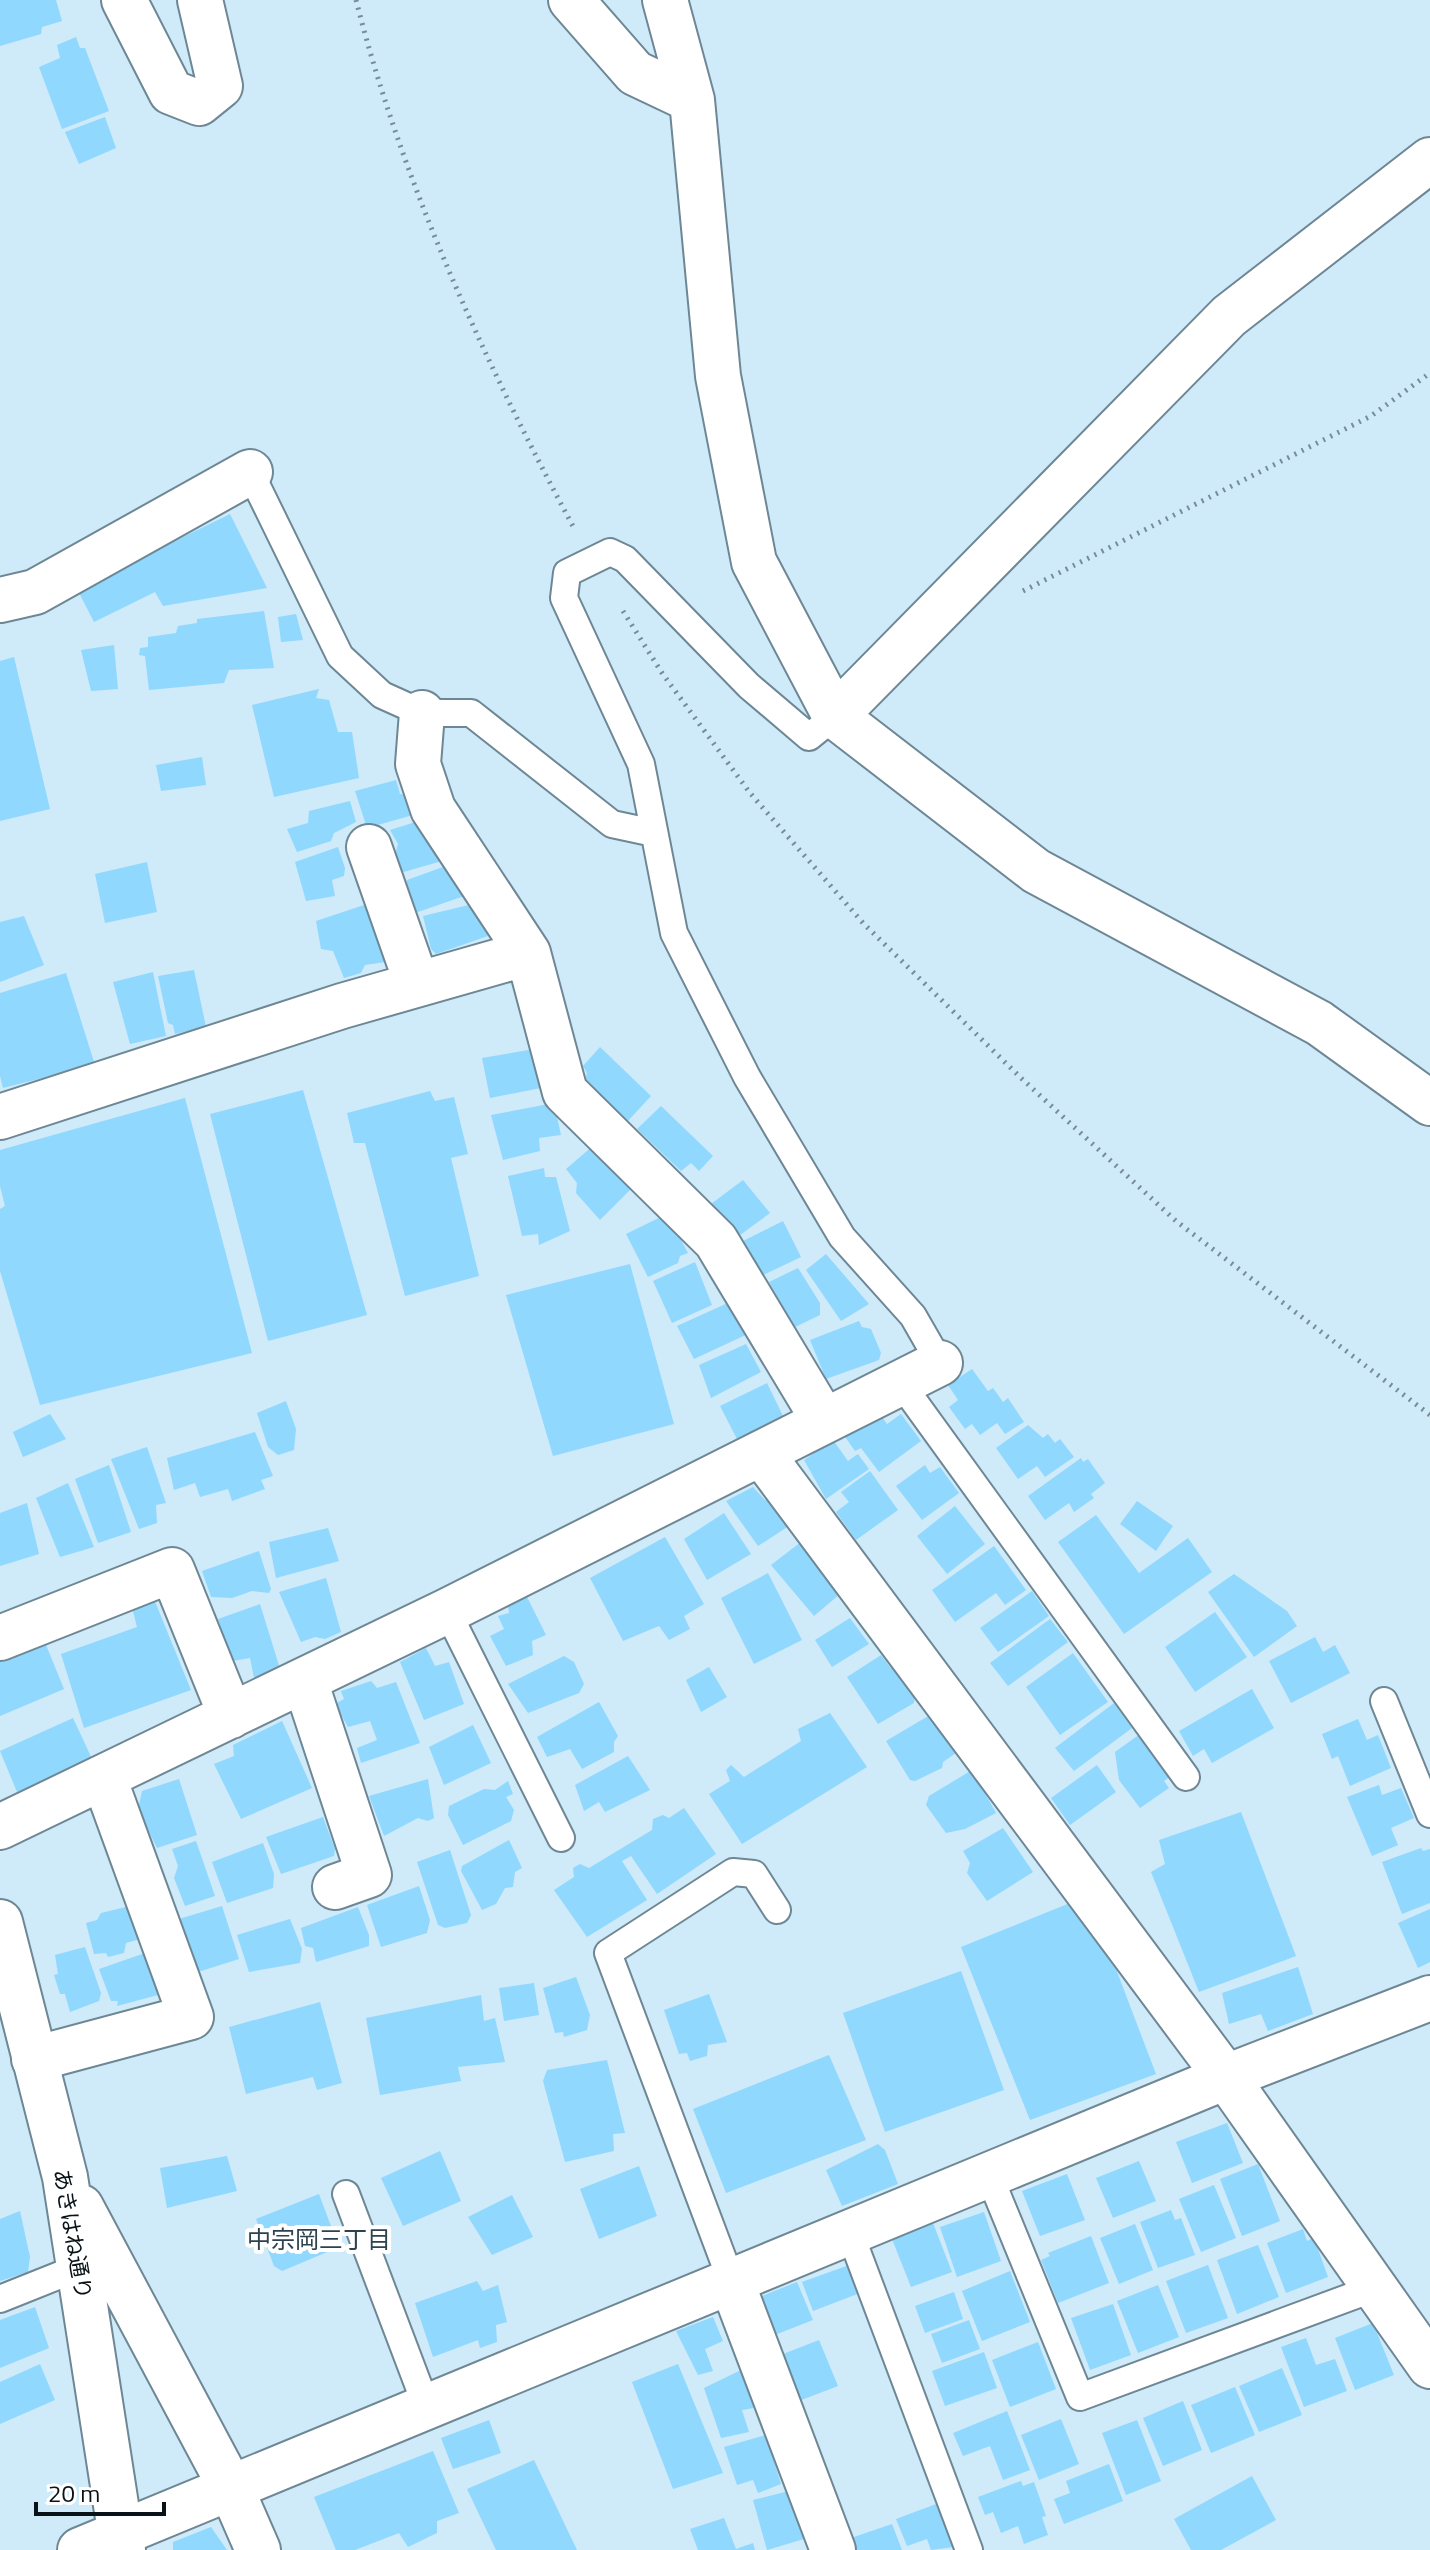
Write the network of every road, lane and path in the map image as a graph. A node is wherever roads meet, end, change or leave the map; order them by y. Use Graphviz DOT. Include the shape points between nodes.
graph roads {
  1 [pos="124,0"];
  2 [pos="200,0"];
  3 [pos="571,0"];
  4 [pos="665,0"];
  5 [pos="692,100"];
  6 [pos="1430,160"];
  7 [pos="1430,373"];
  8 [pos="250,472"];
  9 [pos="1022,591"];
  10 [pos="0,600"];
  11 [pos="422,713"];
  12 [pos="835,716"];
  13 [pos="654,833"];
  14 [pos="369,847"];
  15 [pos="528,953"];
  16 [pos="417,984"];
  17 [pos="1430,1103"];
  18 [pos="0,1117"];
  19 [pos="940,1363"];
  20 [pos="900,1382"];
  21 [pos="823,1419"];
  22 [pos="761,1453"];
  23 [pos="447,1611"];
  24 [pos="0,1638"];
  25 [pos="305,1681"];
  26 [pos="1384,1701"];
  27 [pos="231,1716"];
  28 [pos="1186,1777"];
  29 [pos="104,1778"];
  30 [pos="1430,1814"];
  31 [pos="0,1827"];
  32 [pos="561,1838"];
  33 [pos="335,1887"];
  34 [pos="777,1910"];
  35 [pos="0,1922"];
  36 [pos="1430,1998"];
  37 [pos="34,2059"];
  38 [pos="1226,2077"];
  39 [pos="989,2175"];
  40 [pos="65,2177"];
  41 [pos="346,2194"];
  42 [pos="850,2233"];
  43 [pos="80,2267"];
  44 [pos="732,2283"];
  45 [pos="1372,2289"];
  46 [pos="0,2299"];
  47 [pos="1430,2366"];
  48 [pos="427,2408"];
  49 [pos="231,2488"];
  50 [pos="122,2542"];
  51 [pos="80,2550"];
  52 [pos="258,2550"];
  53 [pos="833,2550"];
  54 [pos="969,2550"];
  1 -- 2 [label="street" via="171,92 199,103 220,86"];
  3 -- 5 [label="street" via="635,73"];
  4 -- 5 [label="street"];
  5 -- 12 [label="street" via="718,376 754,562"];
  6 -- 12 [label="street" via="1229,316"];
  7 -- 9 [label="path" via="1371,416"];
  8 -- 10 [label="street" via="35,592"];
  8 -- 11 [label="lane" via="340,656 382,695"];
  11 -- 13 [label="lane" via="471,713 612,824"];
  11 -- 15 [label="street" via="418,764 433,809"];
  12 -- 13 [label="lane" via="809,737 749,686 625,559 610,552 567,573 564,598 641,764"];
  12 -- 17 [label="street" via="1036,871 1319,1023"];
  13 -- 19 [label="lane" via="674,933 747,1077 842,1237 913,1316"];
  14 -- 16 [label="street"];
  15 -- 16 [label="street"];
  15 -- 21 [label="street" via="565,1092 716,1241"];
  16 -- 18 [label="street"];
  19 -- 20 [label="street"];
  20 -- 21 [label="street"];
  20 -- 28 [label="lane"];
  21 -- 22 [label="street"];
  22 -- 23 [label="street"];
  22 -- 38 [label="street"];
  23 -- 25 [label="street"];
  23 -- 32 [label="lane"];
  24 -- 27 [label="street" via="172,1570"];
  25 -- 27 [label="street"];
  25 -- 33 [label="street" via="369,1875"];
  26 -- 30 [label="lane"];
  27 -- 29 [label="street"];
  29 -- 31 [label="street"];
  29 -- 37 [label="street" via="191,2017"];
  34 -- 44 [label="lane" via="754,1874 733,1872 608,1953"];
  35 -- 37 [label="street, あきはね通り"];
  36 -- 38 [label="street"];
  37 -- 40 [label="street, あきはね通り"];
  38 -- 39 [label="street"];
  38 -- 45 [label="street"];
  39 -- 42 [label="street"];
  39 -- 45 [label="lane" via="1080,2397"];
  40 -- 43 [label="street, あきはね通り"];
  40 -- 49 [label="street"];
  41 -- 48 [label="lane"];
  42 -- 44 [label="street"];
  42 -- 54 [label="lane"];
  43 -- 46 [label="lane"];
  43 -- 50 [label="street, あきはね通り"];
  44 -- 48 [label="street"];
  44 -- 53 [label="street"];
  45 -- 47 [label="street"];
  48 -- 49 [label="street"];
  49 -- 50 [label="street"];
  49 -- 52 [label="street"];
  50 -- 51 [label="street"];
}
